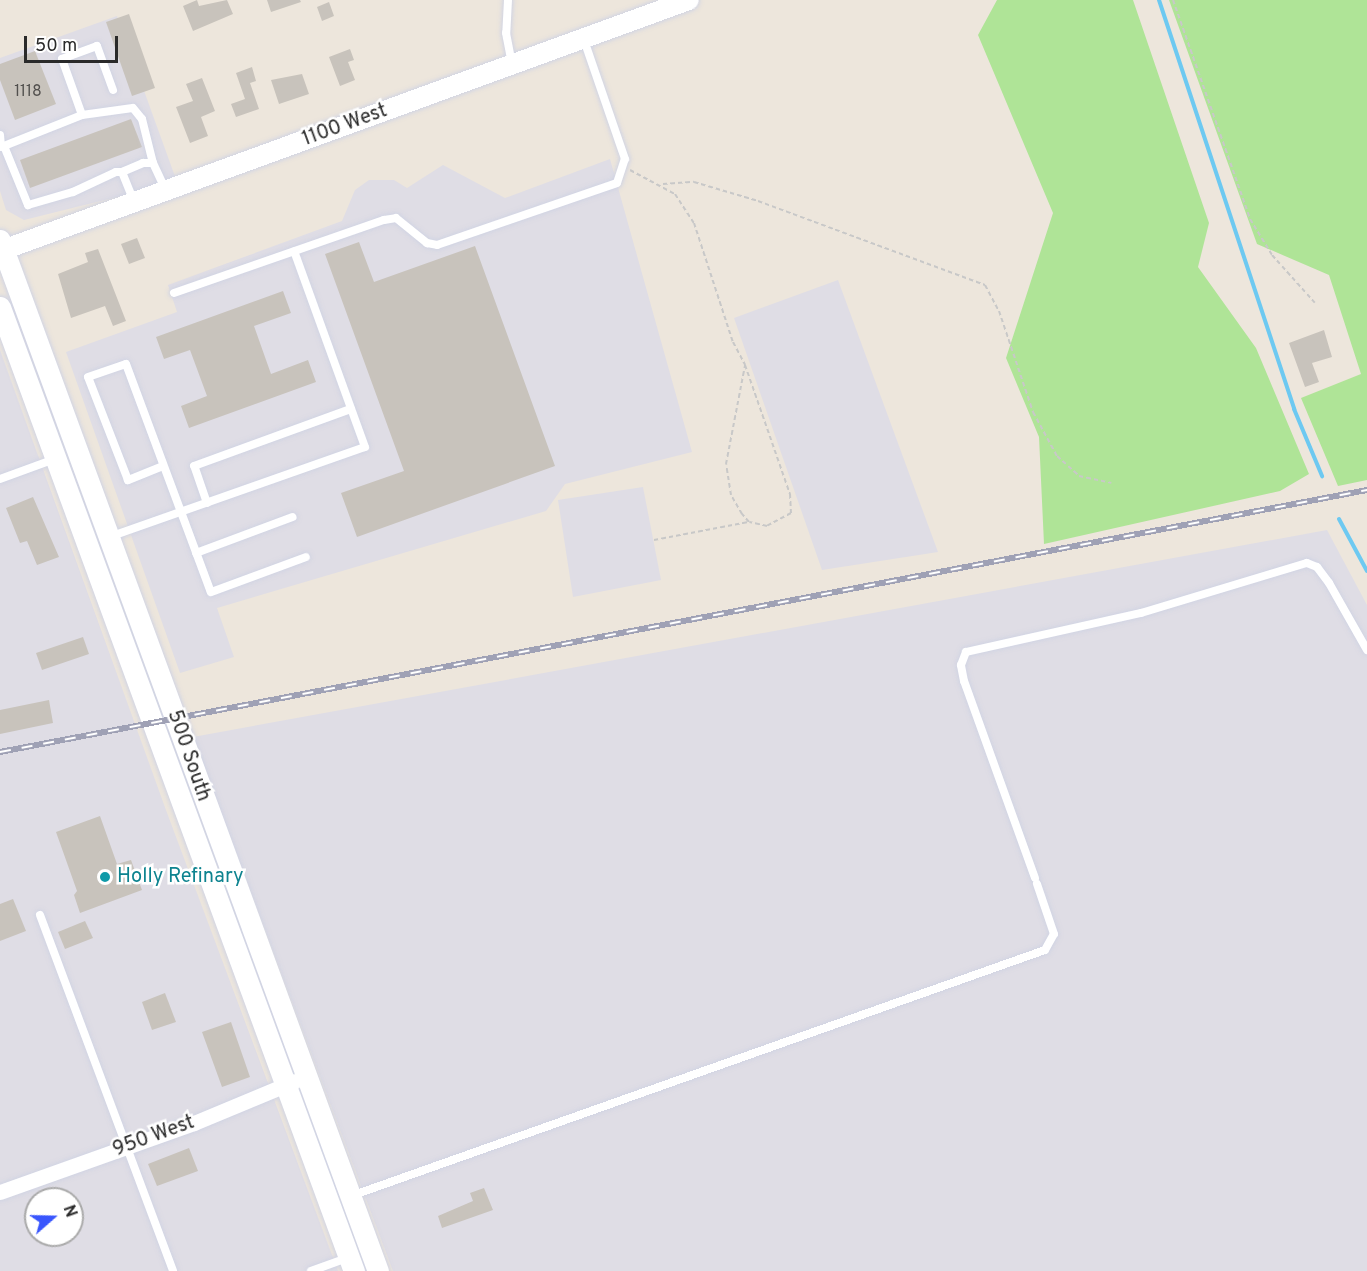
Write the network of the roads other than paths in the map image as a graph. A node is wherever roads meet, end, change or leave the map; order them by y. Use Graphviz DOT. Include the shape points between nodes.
graph roads {
  1 [pos="508,0"];
  2 [pos="689,0"];
  3 [pos="584,39"];
  4 [pos="512,65"];
  5 [pos="113,90"];
  6 [pos="82,115"];
  7 [pos="0,135"];
  8 [pos="2,146"];
  9 [pos="153,163"];
  10 [pos="123,172"];
  11 [pos="166,191"];
  12 [pos="135,202"];
  13 [pos="1,247"];
  14 [pos="294,250"];
  15 [pos="174,293"];
  16 [pos="0,307"];
  17 [pos="351,409"];
  18 [pos="57,458"];
  19 [pos="163,466"];
  20 [pos="0,479"];
  21 [pos="207,503"];
  22 [pos="180,513"];
  23 [pos="293,517"];
  24 [pos="110,537"];
  25 [pos="196,553"];
  26 [pos="306,557"];
  27 [pos="1367,650"];
  28 [pos="40,915"];
  29 [pos="306,1077"];
  30 [pos="285,1086"];
  31 [pos="127,1146"];
  32 [pos="0,1192"];
  33 [pos="350,1196"];
  34 [pos="351,1264"];
  35 [pos="173,1271"];
  36 [pos="311,1271"];
  37 [pos="378,1271"];
  1 -- 4 [label="lane" via="506,33"];
  2 -- 3 [label="street, 1100 West"];
  3 -- 4 [label="street, 1100 West"];
  3 -- 14 [label="lane" via="623,147 625,168 611,187 437,245 427,243 396,218"];
  4 -- 11 [label="street, 1100 West"];
  5 -- 6 [label="lane" via="97,46 62,59"];
  6 -- 8 [label="lane"];
  6 -- 9 [label="lane" via="127,108 136,111 152,150"];
  7 -- 8 [label="lane"];
  8 -- 10 [label="lane" via="28,205"];
  9 -- 10 [label="lane"];
  9 -- 11 [label="lane"];
  10 -- 12 [label="lane"];
  11 -- 12 [label="street, 1100 West"];
  12 -- 13 [label="street, 1100 West"];
  13 -- 24 [label="main road, 500 South"];
  14 -- 15 [label="lane"];
  14 -- 17 [label="lane"];
  16 -- 18 [label="main road, 500 South"];
  17 -- 21 [label="lane" via="194,466"];
  17 -- 21 [label="lane" via="365,447"];
  18 -- 20 [label="lane"];
  18 -- 30 [label="main road, 500 South"];
  19 -- 19 [label="lane" via="128,480 88,377 126,364"];
  19 -- 22 [label="lane"];
  21 -- 22 [label="lane"];
  22 -- 24 [label="lane"];
  22 -- 25 [label="lane"];
  23 -- 25 [label="lane"];
  24 -- 29 [label="main road, 500 South"];
  25 -- 26 [label="lane" via="210,592"];
  27 -- 33 [label="lane" via="1329,583 1317,567 1307,563 1141,613 966,652 961,665 964,681 1054,934 1045,950"];
  28 -- 31 [label="lane"];
  29 -- 30 [label="street, 950 West"];
  29 -- 33 [label="main road, 500 South"];
  30 -- 31 [label="street, 950 West"];
  30 -- 34 [label="main road, 500 South"];
  31 -- 32 [label="street, 950 West"];
  31 -- 35 [label="lane"];
  33 -- 37 [label="main road, 500 South"];
  34 -- 36 [label="lane"];
}
